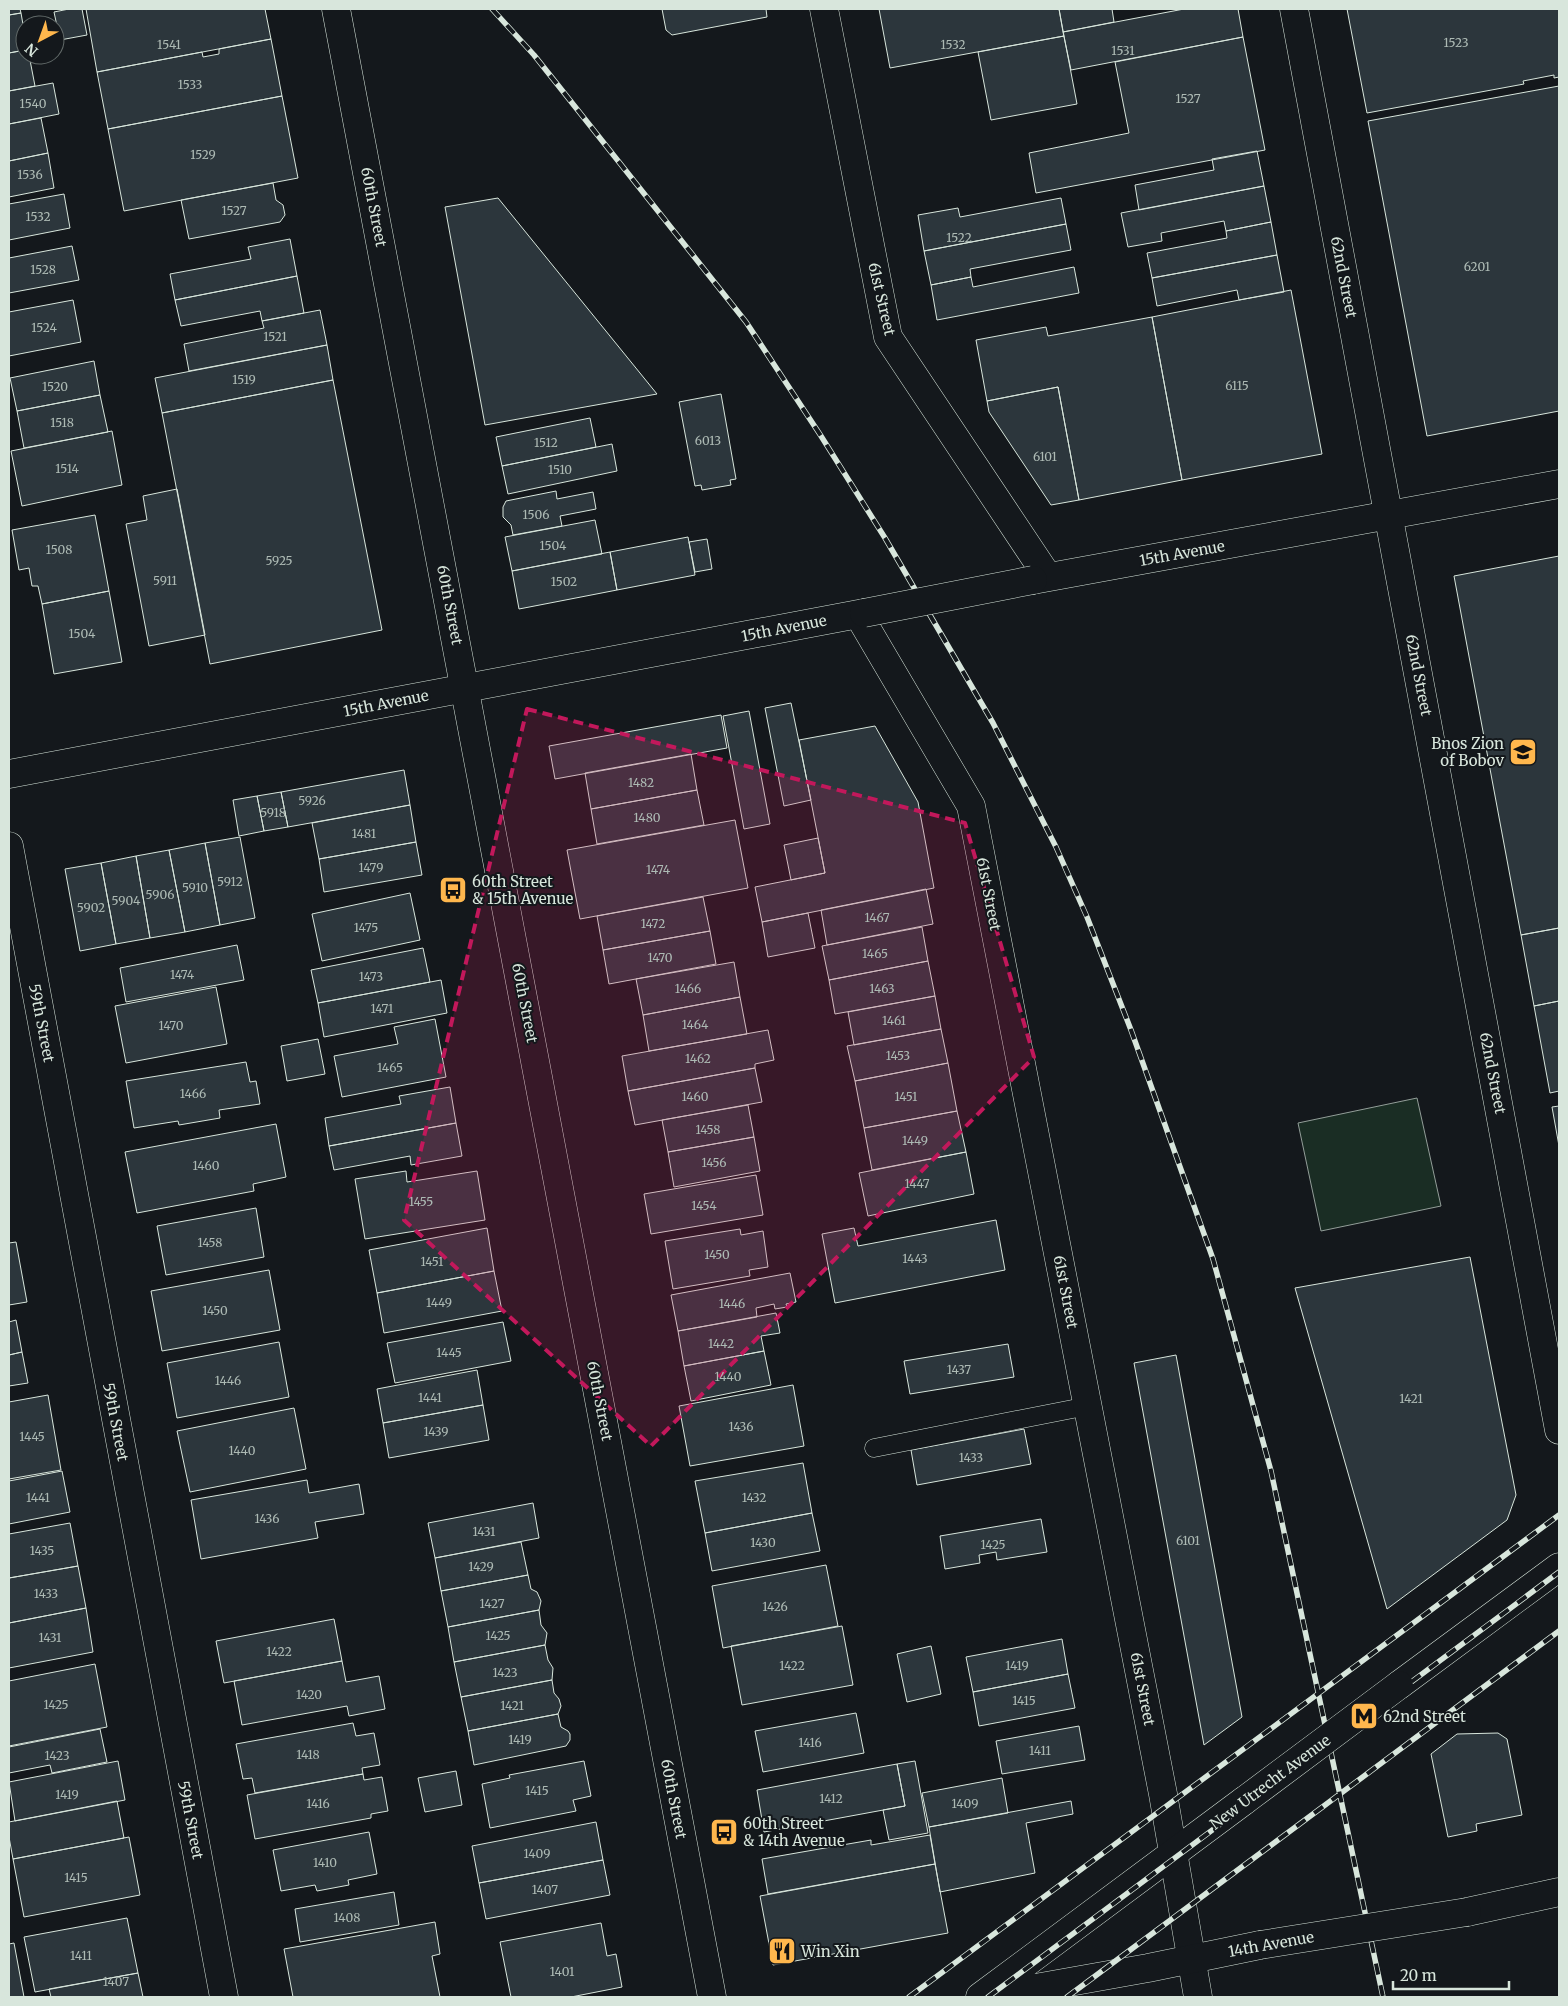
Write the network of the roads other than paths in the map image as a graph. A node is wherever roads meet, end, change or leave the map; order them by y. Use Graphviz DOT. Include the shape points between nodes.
graph roads {
  1 [pos="336,9"];
  2 [pos="824,9"];
  3 [pos="1294,9"];
  4 [pos="1559,484"];
  5 [pos="1389,515"];
  6 [pos="1041,579"];
  7 [pos="861,613"];
  8 [pos="466,688"];
  9 [pos="9,774"];
  10 [pos="9,846"];
  11 [pos="1088,1406"];
  12 [pos="1559,1430"];
  13 [pos="874,1448"];
  14 [pos="1559,1567"];
  15 [pos="1173,1854"];
  16 [pos="1559,1892"];
  17 [pos="1191,1959"];
  18 [pos="224,1997"];
  19 [pos="712,1997"];
  20 [pos="982,1997"];
  21 [pos="1198,1997"];
  1 -- 8 [label="street, 60th Street"];
  2 -- 6 [label="street, 61st Street" via="888,337"];
  3 -- 5 [label="street, 62nd Street"];
  4 -- 5 [label="street, 15th Avenue"];
  5 -- 6 [label="street, 15th Avenue"];
  5 -- 12 [label="street, 62nd Street"];
  6 -- 7 [label="street, 15th Avenue, bridge"];
  7 -- 8 [label="street, 15th Avenue"];
  7 -- 11 [label="street, 61st Street" via="972,806"];
  8 -- 9 [label="street, 15th Avenue"];
  8 -- 19 [label="street, 60th Street"];
  10 -- 18 [label="street, 59th Street"];
  11 -- 13 [label="lane"];
  11 -- 15 [label="street, 61st Street"];
  14 -- 15 [label="street, New Utrecht Avenue, bridge"];
  15 -- 17 [label="street, 61st Street"];
  15 -- 20 [label="street, New Utrecht Avenue"];
  16 -- 17 [label="street, 14th Avenue, bridge" via="1467,1912"];
  17 -- 20 [label="street, 14th Avenue"];
  17 -- 21 [label="street, 61st Street"];
}
